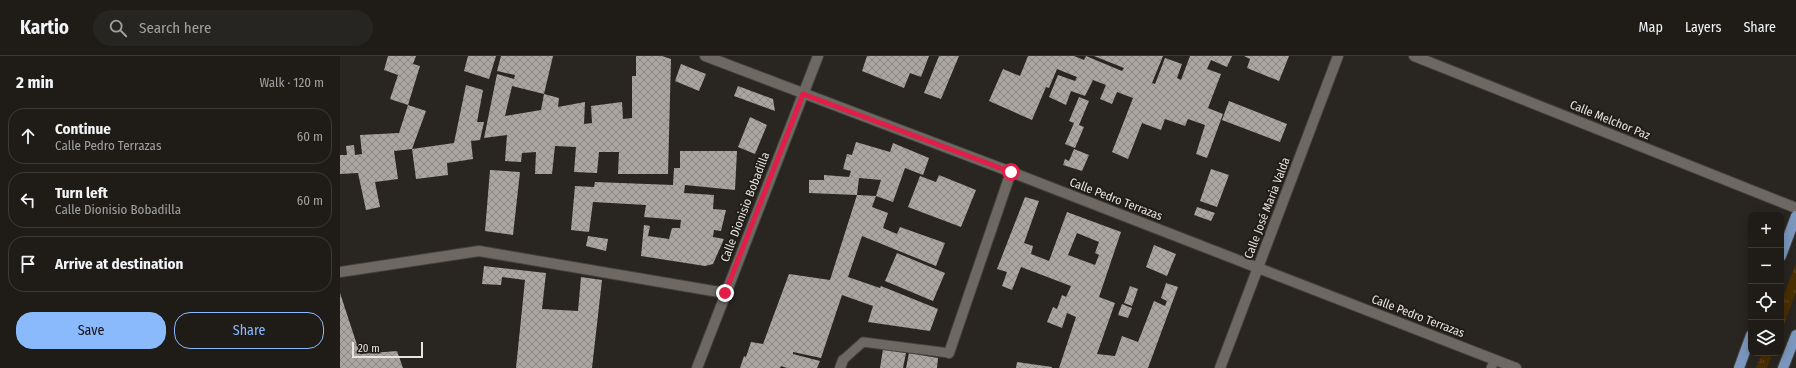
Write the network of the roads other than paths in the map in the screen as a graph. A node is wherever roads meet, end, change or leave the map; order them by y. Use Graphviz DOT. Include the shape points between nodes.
graph roads {
  1 [pos="704,56"];
  2 [pos="818,56"];
  3 [pos="1338,56"];
  4 [pos="1414,56"];
  5 [pos="803,94"];
  6 [pos="1011,172"];
  7 [pos="1796,208"];
  8 [pos="1796,216"];
  9 [pos="1784,248"];
  10 [pos="1258,268"];
  11 [pos="340,272"];
  12 [pos="725,293"];
  13 [pos="1796,335"];
  14 [pos="1748,343"];
  15 [pos="949,353"];
  16 [pos="841,364"];
  17 [pos="1493,364"];
  18 [pos="697,368"];
  19 [pos="1220,368"];
  20 [pos="1516,368"];
  21 [pos="1739,368"];
  22 [pos="1783,368"];
  1 -- 5 [label="street, Calle Pedro Terrazas"];
  2 -- 5 [label="street, Calle Dionisio Bobadilla"];
  3 -- 10 [label="street, Calle José Maria Valda"];
  4 -- 7 [label="street, Calle Melchor Paz"];
  5 -- 6 [label="street, Calle Pedro Terrazas"];
  5 -- 12 [label="street, Calle Dionisio Bobadilla"];
  6 -- 10 [label="street, Calle Pedro Terrazas"];
  6 -- 15 [label="street"];
  8 -- 9 [label="main road"];
  10 -- 17 [label="street, Calle Pedro Terrazas"];
  10 -- 19 [label="street, Calle José Maria Valda"];
  11 -- 12 [label="street" via="479,251"];
  12 -- 18 [label="street, Calle Dionisio Bobadilla"];
  13 -- 22 [label="main road"];
  14 -- 21 [label="main road"];
  15 -- 16 [label="lane" via="863,342"];
  17 -- 20 [label="street, Calle Pedro Terrazas"];
}
